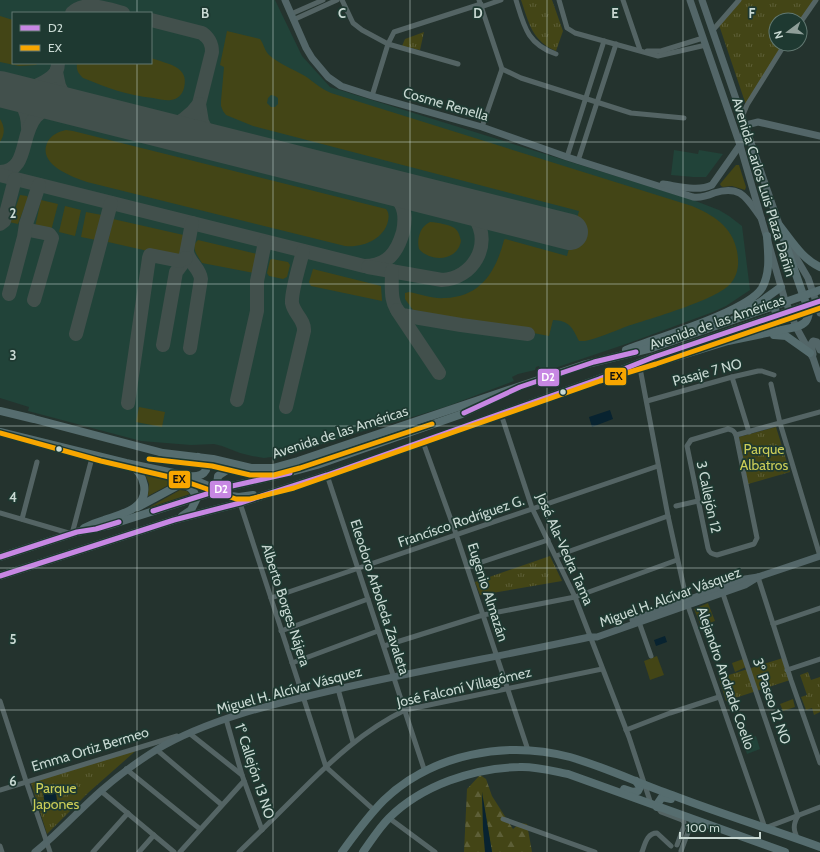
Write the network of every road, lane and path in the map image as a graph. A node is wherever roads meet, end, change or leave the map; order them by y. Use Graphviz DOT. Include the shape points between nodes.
graph roads {
  1 [pos="284,0"];
  2 [pos="323,0"];
  3 [pos="337,0"];
  4 [pos="342,0"];
  5 [pos="501,0"];
  6 [pos="516,0"];
  7 [pos="559,0"];
  8 [pos="622,0"];
  9 [pos="690,0"];
  10 [pos="702,0"];
  11 [pos="739,0"];
  12 [pos="816,0"];
  13 [pos="480,4"];
  14 [pos="808,12"];
  15 [pos="292,17"];
  16 [pos="713,30"];
  17 [pos="604,41"];
  18 [pos="704,42"];
  19 [pos="388,44"];
  20 [pos="616,44"];
  21 [pos="640,50"];
  22 [pos="780,52"];
  23 [pos="556,54"];
  24 [pos="458,64"];
  25 [pos="502,69"];
  26 [pos="372,96"];
  27 [pos="586,99"];
  28 [pos="597,103"];
  29 [pos="742,117"];
  30 [pos="684,118"];
  31 [pos="482,127"];
  32 [pos="746,128"];
  33 [pos="820,136"];
  34 [pos="740,145"];
  35 [pos="567,157"];
  36 [pos="578,161"];
  37 [pos="643,182"];
  38 [pos="761,218"];
  39 [pos="779,225"];
  40 [pos="782,234"];
  41 [pos="767,236"];
  42 [pos="820,267"];
  43 [pos="781,287"];
  44 [pos="820,290"];
  45 [pos="820,301"];
  46 [pos="759,303"];
  47 [pos="820,313"];
  48 [pos="722,315"];
  49 [pos="796,327"];
  50 [pos="758,336"];
  51 [pos="728,341"];
  52 [pos="820,350"];
  53 [pos="811,356"];
  54 [pos="594,362"];
  55 [pos="640,368"];
  56 [pos="774,375"];
  57 [pos="732,377"];
  58 [pos="600,379"];
  59 [pos="820,379"];
  60 [pos="771,384"];
  61 [pos="520,387"];
  62 [pos="647,401"];
  63 [pos="0,411"];
  64 [pos="820,412"];
  65 [pos="501,414"];
  66 [pos="780,423"];
  67 [pos="0,432"];
  68 [pos="749,432"];
  69 [pos="736,435"];
  70 [pos="381,442"];
  71 [pos="423,442"];
  72 [pos="352,443"];
  73 [pos="93,454"];
  74 [pos="197,457"];
  75 [pos="37,462"];
  76 [pos="126,463"];
  77 [pos="658,466"];
  78 [pos="272,468"];
  79 [pos="183,475"];
  80 [pos="326,475"];
  81 [pos="240,500"];
  82 [pos="698,501"];
  83 [pos="676,506"];
  84 [pos="532,508"];
  85 [pos="130,511"];
  86 [pos="0,513"];
  87 [pos="668,516"];
  88 [pos="22,519"];
  89 [pos="174,520"];
  90 [pos="74,533"];
  91 [pos="456,535"];
  92 [pos="548,540"];
  93 [pos="556,556"];
  94 [pos="820,556"];
  95 [pos="0,557"];
  96 [pos="677,560"];
  97 [pos="467,567"];
  98 [pos="358,568"];
  99 [pos="0,576"];
  100 [pos="758,577"];
  101 [pos="723,594"];
  102 [pos="575,597"];
  103 [pos="271,598"];
  104 [pos="368,599"];
  105 [pos="687,603"];
  106 [pos="820,608"];
  107 [pos="483,615"];
  108 [pos="639,622"];
  109 [pos="773,624"];
  110 [pos="281,631"];
  111 [pos="378,631"];
  112 [pos="590,638"];
  113 [pos="384,646"];
  114 [pos="497,656"];
  115 [pos="651,656"];
  116 [pos="820,659"];
  117 [pos="292,663"];
  118 [pos="602,669"];
  119 [pos="787,670"];
  120 [pos="393,676"];
  121 [pos="507,688"];
  122 [pos="338,689"];
  123 [pos="303,696"];
  124 [pos="719,697"];
  125 [pos="0,701"];
  126 [pos="405,710"];
  127 [pos="226,719"];
  128 [pos="626,730"];
  129 [pos="188,733"];
  130 [pos="353,742"];
  131 [pos="157,750"];
  132 [pos="528,750"];
  133 [pos="820,763"];
  134 [pos="326,767"];
  135 [pos="126,770"];
  136 [pos="425,772"];
  137 [pos="243,778"];
  138 [pos="583,779"];
  139 [pos="26,781"];
  140 [pos="636,781"];
  141 [pos="645,785"];
  142 [pos="0,790"];
  143 [pos="101,791"];
  144 [pos="222,806"];
  145 [pos="654,806"];
  146 [pos="820,807"];
  147 [pos="374,810"];
  148 [pos="712,810"];
  149 [pos="128,813"];
  150 [pos="798,816"];
  151 [pos="389,818"];
  152 [pos="503,819"];
  153 [pos="693,819"];
  154 [pos="765,828"];
  155 [pos="200,829"];
  156 [pos="262,830"];
  157 [pos="154,835"];
  158 [pos="798,839"];
  159 [pos="47,842"];
  160 [pos="0,846"];
  161 [pos="674,846"];
  162 [pos="820,847"];
  163 [pos="668,851"];
  164 [pos="681,851"];
  165 [pos="2,852"];
  166 [pos="35,852"];
  167 [pos="50,852"];
  168 [pos="94,852"];
  169 [pos="139,852"];
  170 [pos="174,852"];
  171 [pos="180,852"];
  172 [pos="239,852"];
  173 [pos="342,852"];
  174 [pos="363,852"];
  175 [pos="435,852"];
  176 [pos="595,852"];
  177 [pos="642,852"];
  178 [pos="785,852"];
  1 -- 15 [label="street, Cosme Renella"];
  2 -- 15 [label="street"];
  3 -- 15 [label="street"];
  4 -- 19 [label="street" via="357,27"];
  5 -- 13 [label="street"];
  6 -- 23 [label="street" via="527,33 536,44"];
  7 -- 17 [label="street" via="567,28 575,33"];
  8 -- 21 [label="street"];
  9 -- 18 [label="street, Avenida Carlos Luis Plaza Dañin"];
  10 -- 16 [label="street, Avenida Carlos Luis Plaza Dañin"];
  11 -- 16 [label="street"];
  12 -- 14 [label="street"];
  13 -- 19 [label="street" via="394,32"];
  13 -- 25 [label="street"];
  15 -- 26 [label="street, Cosme Renella" via="309,53 328,77 341,86"];
  16 -- 29 [label="street, Avenida Carlos Luis Plaza Dañin"];
  17 -- 20 [label="street"];
  17 -- 27 [label="street"];
  18 -- 21 [label="street" via="661,51"];
  18 -- 34 [label="street, Avenida Carlos Luis Plaza Dañin"];
  19 -- 24 [label="street"];
  19 -- 26 [label="street"];
  20 -- 21 [label="street"];
  20 -- 28 [label="street"];
  22 -- 29 [label="street"];
  25 -- 27 [label="street" via="521,78"];
  25 -- 31 [label="street"];
  26 -- 31 [label="street, Cosme Renella"];
  27 -- 28 [label="street"];
  27 -- 35 [label="street"];
  28 -- 30 [label="street" via="631,113"];
  28 -- 36 [label="street"];
  29 -- 32 [label="street, Avenida Carlos Luis Plaza Dañin"];
  31 -- 35 [label="street, Cosme Renella"];
  32 -- 33 [label="street" via="758,122"];
  32 -- 34 [label="street, Cosme Renella"];
  32 -- 39 [label="street, Avenida Carlos Luis Plaza Dañin"];
  34 -- 37 [label="street, Cosme Renella" via="714,183 709,186 690,188"];
  34 -- 38 [label="street, Avenida Carlos Luis Plaza Dañin"];
  35 -- 36 [label="street, Cosme Renella"];
  36 -- 37 [label="street, Cosme Renella"];
  37 -- 38 [label="street, Cosme Renella" via="695,198 723,190 734,190 744,195"];
  38 -- 41 [label="street, Avenida Carlos Luis Plaza Dañin"];
  39 -- 40 [label="street, Avenida Carlos Luis Plaza Dañin"];
  39 -- 42 [label="main road" via="804,256"];
  40 -- 47 [label="street, Avenida Carlos Luis Plaza Dañin" via="808,278"];
  40 -- 49 [label="main road" via="809,312 805,323"];
  41 -- 43 [label="street, Avenida Carlos Luis Plaza Dañin"];
  41 -- 48 [label="main road" via="768,268 762,288 753,298"];
  43 -- 46 [label="main road"];
  43 -- 49 [label="street, Avenida Carlos Luis Plaza Dañin"];
  44 -- 54 [label="main road, Avenida de las Américas" via="652,348"];
  45 -- 58 [label="main road, Avenida de las Américas" via="654,357"];
  46 -- 48 [label="main road"];
  46 -- 51 [label="main road" via="767,303 774,308 776,316 773,323"];
  48 -- 54 [label="main road"];
  49 -- 50 [label="main road"];
  49 -- 53 [label="street, Avenida Carlos Luis Plaza Dañin"];
  50 -- 51 [label="main road"];
  50 -- 53 [label="main road" via="786,336"];
  51 -- 55 [label="main road"];
  52 -- 53 [label="street" via="817,342 812,342"];
  53 -- 59 [label="street, Avenida Carlos Luis Plaza Dañin"];
  54 -- 61 [label="main road, Avenida de las Américas"];
  55 -- 58 [label="main road"];
  55 -- 62 [label="street, Alejandro Andrade Coello"];
  56 -- 57 [label="street, Pasaje 7 NO" via="762,371"];
  57 -- 62 [label="street, Pasaje 7 NO"];
  57 -- 68 [label="street"];
  58 -- 65 [label="main road, Avenida de las Américas"];
  60 -- 66 [label="street"];
  61 -- 70 [label="main road, Avenida de las Américas" via="462,414"];
  61 -- 72 [label="main road, Avenida de las Américas"];
  62 -- 77 [label="street, Alejandro Andrade Coello"];
  63 -- 74 [label="main road, Avenida de las Américas" via="163,453"];
  64 -- 66 [label="street"];
  65 -- 71 [label="main road, Avenida de las Américas"];
  65 -- 84 [label="street, José Ala-Vedra Tama"];
  66 -- 68 [label="street"];
  66 -- 94 [label="street"];
  67 -- 73 [label="main road"];
  68 -- 69 [label="street"];
  69 -- 82 [label="street, 3 Callejón 12" via="728,429 691,440 687,446"];
  69 -- 82 [label="street, 3 Callejón 12" via="757,538 754,544 717,555 709,552"];
  70 -- 72 [label="main road"];
  70 -- 90 [label="main road, Avenida de las Américas" via="280,476 232,486 110,525"];
  71 -- 80 [label="main road, Avenida de las Américas"];
  71 -- 91 [label="street, Eugenio Almazán"];
  72 -- 78 [label="main road, Avenida de las Américas" via="298,462"];
  73 -- 76 [label="main road"];
  73 -- 90 [label="street"];
  74 -- 78 [label="main road, Avenida de las Américas" via="251,468"];
  74 -- 79 [label="main road" via="206,465 205,473 196,476"];
  75 -- 88 [label="street"];
  76 -- 79 [label="main road"];
  76 -- 85 [label="main road" via="138,470 144,488 141,502"];
  77 -- 84 [label="street, Francísco Rodríguez G."];
  77 -- 87 [label="street, Alejandro Andrade Coello"];
  78 -- 81 [label="main road" via="231,470 221,473 217,479 220,487"];
  79 -- 81 [label="main road"];
  80 -- 81 [label="main road, Avenida de las Américas"];
  80 -- 98 [label="street, Eleodoro Arboleda Zavaleta"];
  81 -- 89 [label="main road, Avenida de las Américas"];
  81 -- 103 [label="street, Alberto Borges Nájera"];
  82 -- 83 [label="street"];
  84 -- 91 [label="street, Francísco Rodríguez G."];
  84 -- 92 [label="street, José Ala-Vedra Tama"];
  85 -- 89 [label="main road" via="177,486 187,486 195,493 196,503 188,513"];
  85 -- 90 [label="main road"];
  86 -- 88 [label="street"];
  87 -- 93 [label="street"];
  87 -- 96 [label="street, Alejandro Andrade Coello"];
  88 -- 90 [label="street"];
  89 -- 99 [label="main road"];
  90 -- 95 [label="main road"];
  91 -- 97 [label="street, Eugenio Almazán"];
  91 -- 98 [label="street, Francísco Rodríguez G."];
  92 -- 93 [label="street, José Ala-Vedra Tama"];
  92 -- 97 [label="street"];
  93 -- 102 [label="street, José Ala-Vedra Tama"];
  94 -- 100 [label="street, Miguel H. Alcívar Vásquez"];
  96 -- 102 [label="street"];
  96 -- 105 [label="street, Alejandro Andrade Coello"];
  97 -- 107 [label="street, Eugenio Almazán"];
  98 -- 103 [label="street, Francísco Rodríguez G."];
  98 -- 104 [label="street, Eleodoro Arboleda Zavaleta"];
  100 -- 101 [label="street, Miguel H. Alcívar Vásquez"];
  100 -- 105 [label="street, Miguel H. Alcívar Vásquez" via="745,579"];
  100 -- 109 [label="street"];
  101 -- 105 [label="street, Miguel H. Alcívar Vásquez"];
  101 -- 150 [label="street, 3º Paseo 12 NO"];
  102 -- 107 [label="street"];
  102 -- 112 [label="street, José Ala-Vedra Tama"];
  103 -- 110 [label="street, Alberto Borges Nájera"];
  104 -- 110 [label="street"];
  104 -- 111 [label="street, Eleodoro Arboleda Zavaleta"];
  105 -- 108 [label="street, Miguel H. Alcívar Vásquez"];
  105 -- 112 [label="street, Miguel H. Alcívar Vásquez" via="595,634"];
  105 -- 124 [label="street, Alejandro Andrade Coello"];
  106 -- 109 [label="street"];
  107 -- 113 [label="street"];
  107 -- 114 [label="street, Eugenio Almazán"];
  108 -- 112 [label="street, Miguel H. Alcívar Vásquez"];
  108 -- 115 [label="street"];
  109 -- 119 [label="street"];
  110 -- 117 [label="street, Alberto Borges Nájera"];
  111 -- 113 [label="street, Eleodoro Arboleda Zavaleta"];
  111 -- 117 [label="street"];
  112 -- 114 [label="street, Miguel H. Alcívar Vásquez"];
  112 -- 118 [label="street, José Ala-Vedra Tama"];
  113 -- 120 [label="street, Eleodoro Arboleda Zavaleta"];
  114 -- 120 [label="street, Miguel H. Alcívar Vásquez"];
  114 -- 121 [label="street, Eugenio Almazán"];
  116 -- 119 [label="street"];
  117 -- 123 [label="street, Alberto Borges Nájera"];
  118 -- 121 [label="street, José Falconí Villagómez"];
  118 -- 128 [label="street, José Ala-Vedra Tama"];
  119 -- 133 [label="street"];
  120 -- 122 [label="street, Miguel H. Alcívar Vásquez"];
  120 -- 126 [label="street, Eleodoro Arboleda Zavaleta"];
  121 -- 126 [label="street, José Falconí Villagómez"];
  121 -- 132 [label="street, Eugenio Almazán"];
  122 -- 123 [label="street, Miguel H. Alcívar Vásquez"];
  122 -- 130 [label="street"];
  123 -- 127 [label="street, Miguel H. Alcívar Vásquez"];
  123 -- 134 [label="street, Alberto Borges Nájera"];
  124 -- 128 [label="street"];
  124 -- 154 [label="street, Alejandro Andrade Coello"];
  125 -- 139 [label="street"];
  126 -- 130 [label="street, José Falconí Villagómez" via="387,718"];
  126 -- 136 [label="street, Eleodoro Arboleda Zavaleta"];
  127 -- 129 [label="street, Miguel H. Alcívar Vásquez"];
  127 -- 137 [label="street, 1º Callejón 13 NO"];
  128 -- 141 [label="street, José Ala-Vedra Tama"];
  129 -- 131 [label="street, Miguel H. Alcívar Vásquez"];
  129 -- 137 [label="street"];
  129 -- 139 [label="street, Emma Ortiz Bermeo"];
  130 -- 134 [label="street, José Falconí Villagómez"];
  131 -- 135 [label="street, Miguel H. Alcívar Vásquez"];
  131 -- 144 [label="street"];
  132 -- 136 [label="main road" via="481,753 451,760"];
  132 -- 140 [label="main road" via="569,757"];
  134 -- 147 [label="street"];
  134 -- 156 [label="street, José Falconí Villagómez"];
  135 -- 143 [label="street, Miguel H. Alcívar Vásquez"];
  135 -- 155 [label="street"];
  136 -- 147 [label="main road" via="403,785"];
  137 -- 144 [label="street"];
  137 -- 156 [label="street, 1º Callejón 13 NO"];
  138 -- 140 [label="main road" via="598,779 634,792 640,788"];
  138 -- 145 [label="main road"];
  138 -- 151 [label="main road" via="543,768 520,766 481,771 452,779 414,798"];
  139 -- 142 [label="street, Emma Ortiz Bermeo"];
  139 -- 159 [label="street"];
  140 -- 141 [label="main road"];
  141 -- 145 [label="street, José Ala-Vedra Tama"];
  141 -- 148 [label="main road"];
  143 -- 149 [label="street"];
  143 -- 159 [label="street, Miguel H. Alcívar Vásquez"];
  144 -- 155 [label="street"];
  145 -- 148 [label="main road" via="665,797"];
  145 -- 153 [label="main road"];
  145 -- 161 [label="street" via="684,822"];
  146 -- 150 [label="street"];
  147 -- 173 [label="main road"];
  148 -- 154 [label="main road"];
  149 -- 157 [label="street"];
  149 -- 168 [label="street"];
  150 -- 154 [label="street"];
  150 -- 158 [label="street" via="794,830"];
  151 -- 174 [label="main road"];
  151 -- 175 [label="street"];
  152 -- 176 [label="street"];
  153 -- 164 [label="street"];
  153 -- 178 [label="main road"];
  154 -- 158 [label="main road"];
  155 -- 171 [label="street"];
  156 -- 172 [label="street, José Falconí Villagómez"];
  157 -- 169 [label="street"];
  157 -- 170 [label="street"];
  158 -- 162 [label="main road"];
  159 -- 166 [label="street, Miguel H. Alcívar Vásquez"];
  159 -- 167 [label="street"];
  160 -- 165 [label="street"];
  161 -- 163 [label="street"];
  161 -- 164 [label="street" via="680,847"];
  161 -- 177 [label="street" via="657,833 653,833"];
}
